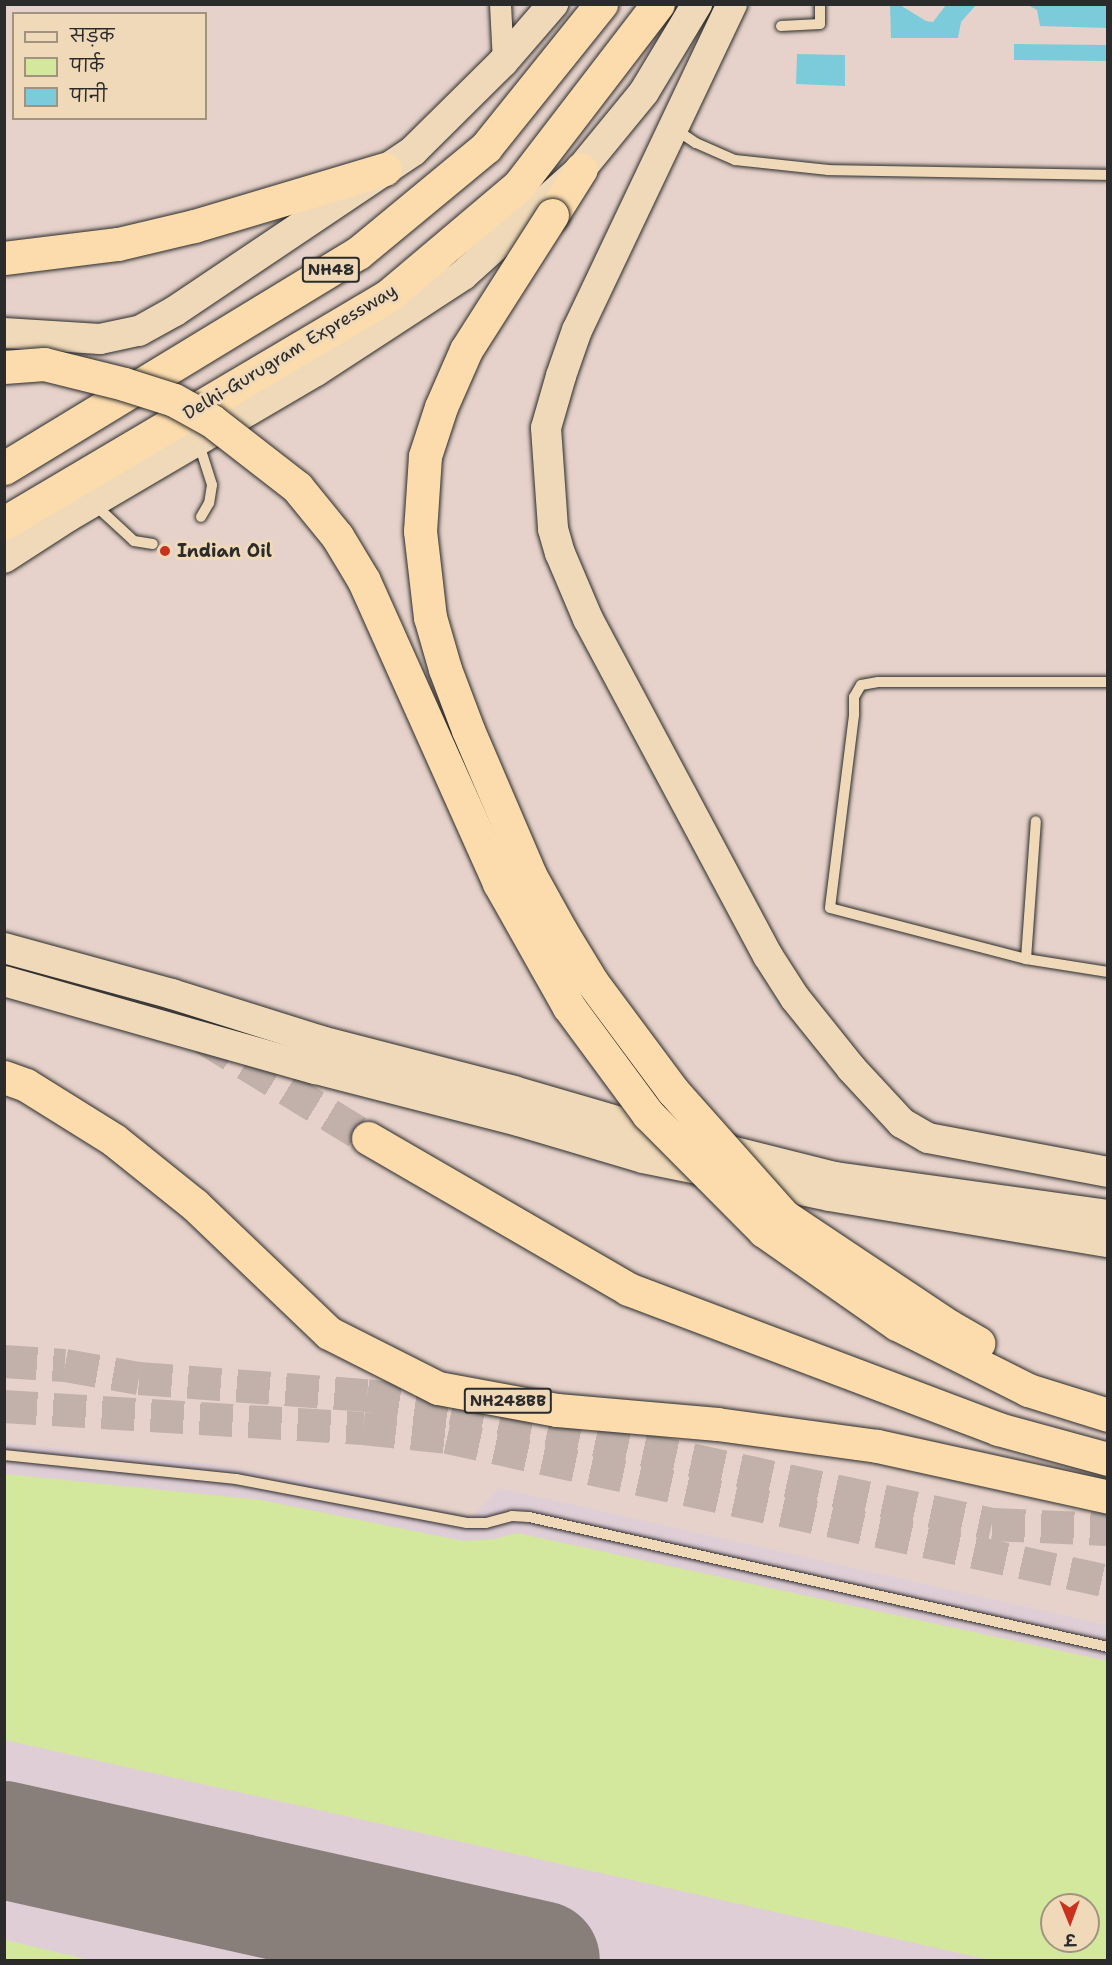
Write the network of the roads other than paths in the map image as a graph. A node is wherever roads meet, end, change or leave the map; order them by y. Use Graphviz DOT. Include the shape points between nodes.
graph roads {
  1 [pos="500,4"];
  2 [pos="553,4"];
  3 [pos="601,4"];
  4 [pos="658,4"];
  5 [pos="697,4"];
  6 [pos="732,4"];
  7 [pos="820,4"];
  8 [pos="781,26"];
  9 [pos="503,62"];
  10 [pos="674,128"];
  11 [pos="385,169"];
  12 [pos="581,169"];
  13 [pos="1107,175"];
  14 [pos="4,258"];
  15 [pos="4,333"];
  16 [pos="4,367"];
  17 [pos="198,441"];
  18 [pos="4,468"];
  19 [pos="58,491"];
  20 [pos="93,503"];
  21 [pos="201,517"];
  22 [pos="4,523"];
  23 [pos="153,544"];
  24 [pos="4,558"];
  25 [pos="1107,682"];
  26 [pos="1036,821"];
  27 [pos="4,948"];
  28 [pos="1026,959"];
  29 [pos="1107,972"];
  30 [pos="4,981"];
  31 [pos="4,1077"];
  32 [pos="368,1138"];
  33 [pos="1107,1172"];
  34 [pos="1107,1215"];
  35 [pos="1107,1242"];
  36 [pos="1107,1413"];
  37 [pos="4,1455"];
  38 [pos="1107,1459"];
  39 [pos="1107,1497"];
  40 [pos="1107,1647"];
  1 -- 9 [label="street"];
  2 -- 9 [label="main road"];
  3 -- 18 [label="highway, NH48" via="486,147 358,253"];
  4 -- 19 [label="highway, Delhi-Gurugram Expressway / NH48" via="519,185 388,295"];
  5 -- 12 [label="main road" via="645,92"];
  6 -- 10 [label="main road"];
  7 -- 8 [label="lane" via="820,24"];
  9 -- 11 [label="main road" via="413,151"];
  10 -- 13 [label="lane" via="696,143 747,162 860,172"];
  10 -- 33 [label="main road" via="577,330 546,428 553,529 560,553 588,619 768,956 795,998 851,1068 902,1123 928,1138"];
  11 -- 14 [label="highway" via="194,226 118,244"];
  11 -- 15 [label="main road" via="175,311 139,331 100,339"];
  12 -- 17 [label="main road" via="463,275 316,371"];
  12 -- 36 [label="highway, bridge" via="466,350 425,456 420,531 430,616 468,729 530,875 592,982 659,1073 784,1216 949,1326"];
  16 -- 36 [label="highway, bridge" via="44,364 174,399 212,421 297,487 337,536 364,581 499,883 568,1007 648,1114 764,1231 897,1324 1028,1390"];
  17 -- 20 [label="main road"];
  17 -- 21 [label="lane" via="212,485 209,503"];
  19 -- 20 [label="lane"];
  19 -- 22 [label="highway, Delhi-Gurugram Expressway / NH48"];
  20 -- 23 [label="lane" via="134,541"];
  20 -- 24 [label="main road"];
  25 -- 28 [label="lane" via="878,682 861,686 854,697 830,908"];
  26 -- 28 [label="lane"];
  27 -- 34 [label="main road" via="172,994 321,1041 834,1177"];
  28 -- 29 [label="lane"];
  30 -- 35 [label="main road" via="643,1158 829,1196"];
  31 -- 39 [label="highway, NH248BB" via="26,1085 114,1140 195,1205 329,1333 438,1388 557,1410 717,1424 877,1446"];
  32 -- 38 [label="highway" via="628,1289 998,1430"];
  37 -- 40 [label="lane" via="236,1479 467,1523 530,1517"];
}
